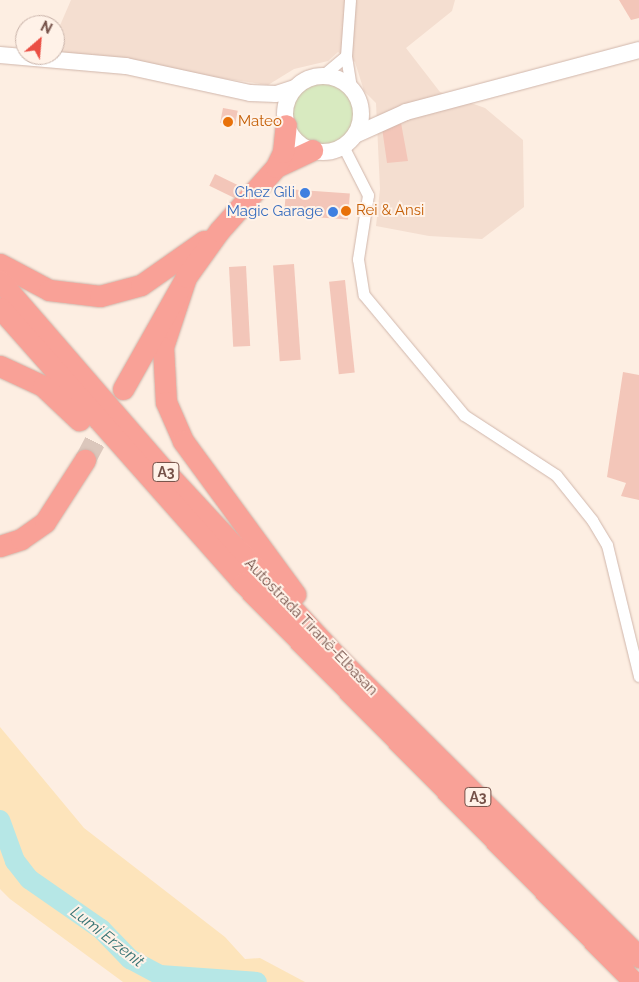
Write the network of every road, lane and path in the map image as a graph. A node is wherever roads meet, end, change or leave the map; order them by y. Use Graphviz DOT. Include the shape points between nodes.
graph roads {
  1 [pos="350,0"];
  2 [pos="639,50"];
  3 [pos="0,55"];
  4 [pos="346,56"];
  5 [pos="322,76"];
  6 [pos="295,88"];
  7 [pos="351,88"];
  8 [pos="250,93"];
  9 [pos="359,103"];
  10 [pos="406,112"];
  11 [pos="286,121"];
  12 [pos="355,135"];
  13 [pos="342,146"];
  14 [pos="312,150"];
  15 [pos="276,168"];
  16 [pos="219,231"];
  17 [pos="0,264"];
  18 [pos="186,277"];
  19 [pos="0,281"];
  20 [pos="0,308"];
  21 [pos="0,366"];
  22 [pos="122,389"];
  23 [pos="85,460"];
  24 [pos="154,487"];
  25 [pos="0,546"];
  26 [pos="337,657"];
  27 [pos="639,676"];
  28 [pos="639,957"];
  29 [pos="634,982"];
  1 -- 4 [label="street"];
  2 -- 10 [label="main road"];
  3 -- 8 [label="main road" via="126,66"];
  4 -- 5 [label="street"];
  4 -- 7 [label="street"];
  5 -- 6 [label="main road"];
  5 -- 7 [label="main road"];
  6 -- 8 [label="main road" via="276,94"];
  6 -- 11 [label="main road"];
  7 -- 9 [label="main road"];
  8 -- 11 [label="main road"];
  9 -- 10 [label="main road" via="377,111"];
  9 -- 12 [label="main road" via="360,119"];
  10 -- 12 [label="main road"];
  11 -- 14 [label="main road" via="298,143"];
  11 -- 15 [label="highway" via="283,152"];
  12 -- 13 [label="main road"];
  13 -- 14 [label="main road"];
  13 -- 27 [label="street" via="368,195 358,259 364,295 464,415 556,475 592,520 607,545"];
  14 -- 15 [label="highway"];
  15 -- 16 [label="highway"];
  16 -- 17 [label="highway" via="152,279 113,294 66,295 26,282"];
  16 -- 18 [label="highway"];
  18 -- 22 [label="highway"];
  18 -- 26 [label="highway" via="163,347 162,384 173,420 226,500 336,642"];
  19 -- 26 [label="highway, Autostrada Tiranë-Elbasan / A3" via="156,461"];
  20 -- 24 [label="highway, Autostrada Tiranë-Elbasan / A3"];
  21 -- 24 [label="highway" via="43,386 141,484"];
  23 -- 25 [label="highway" via="62,503 45,522 21,539"];
  24 -- 29 [label="highway, Autostrada Tiranë-Elbasan / A3" via="426,774"];
  26 -- 28 [label="highway, Autostrada Tiranë-Elbasan / A3"];
}
